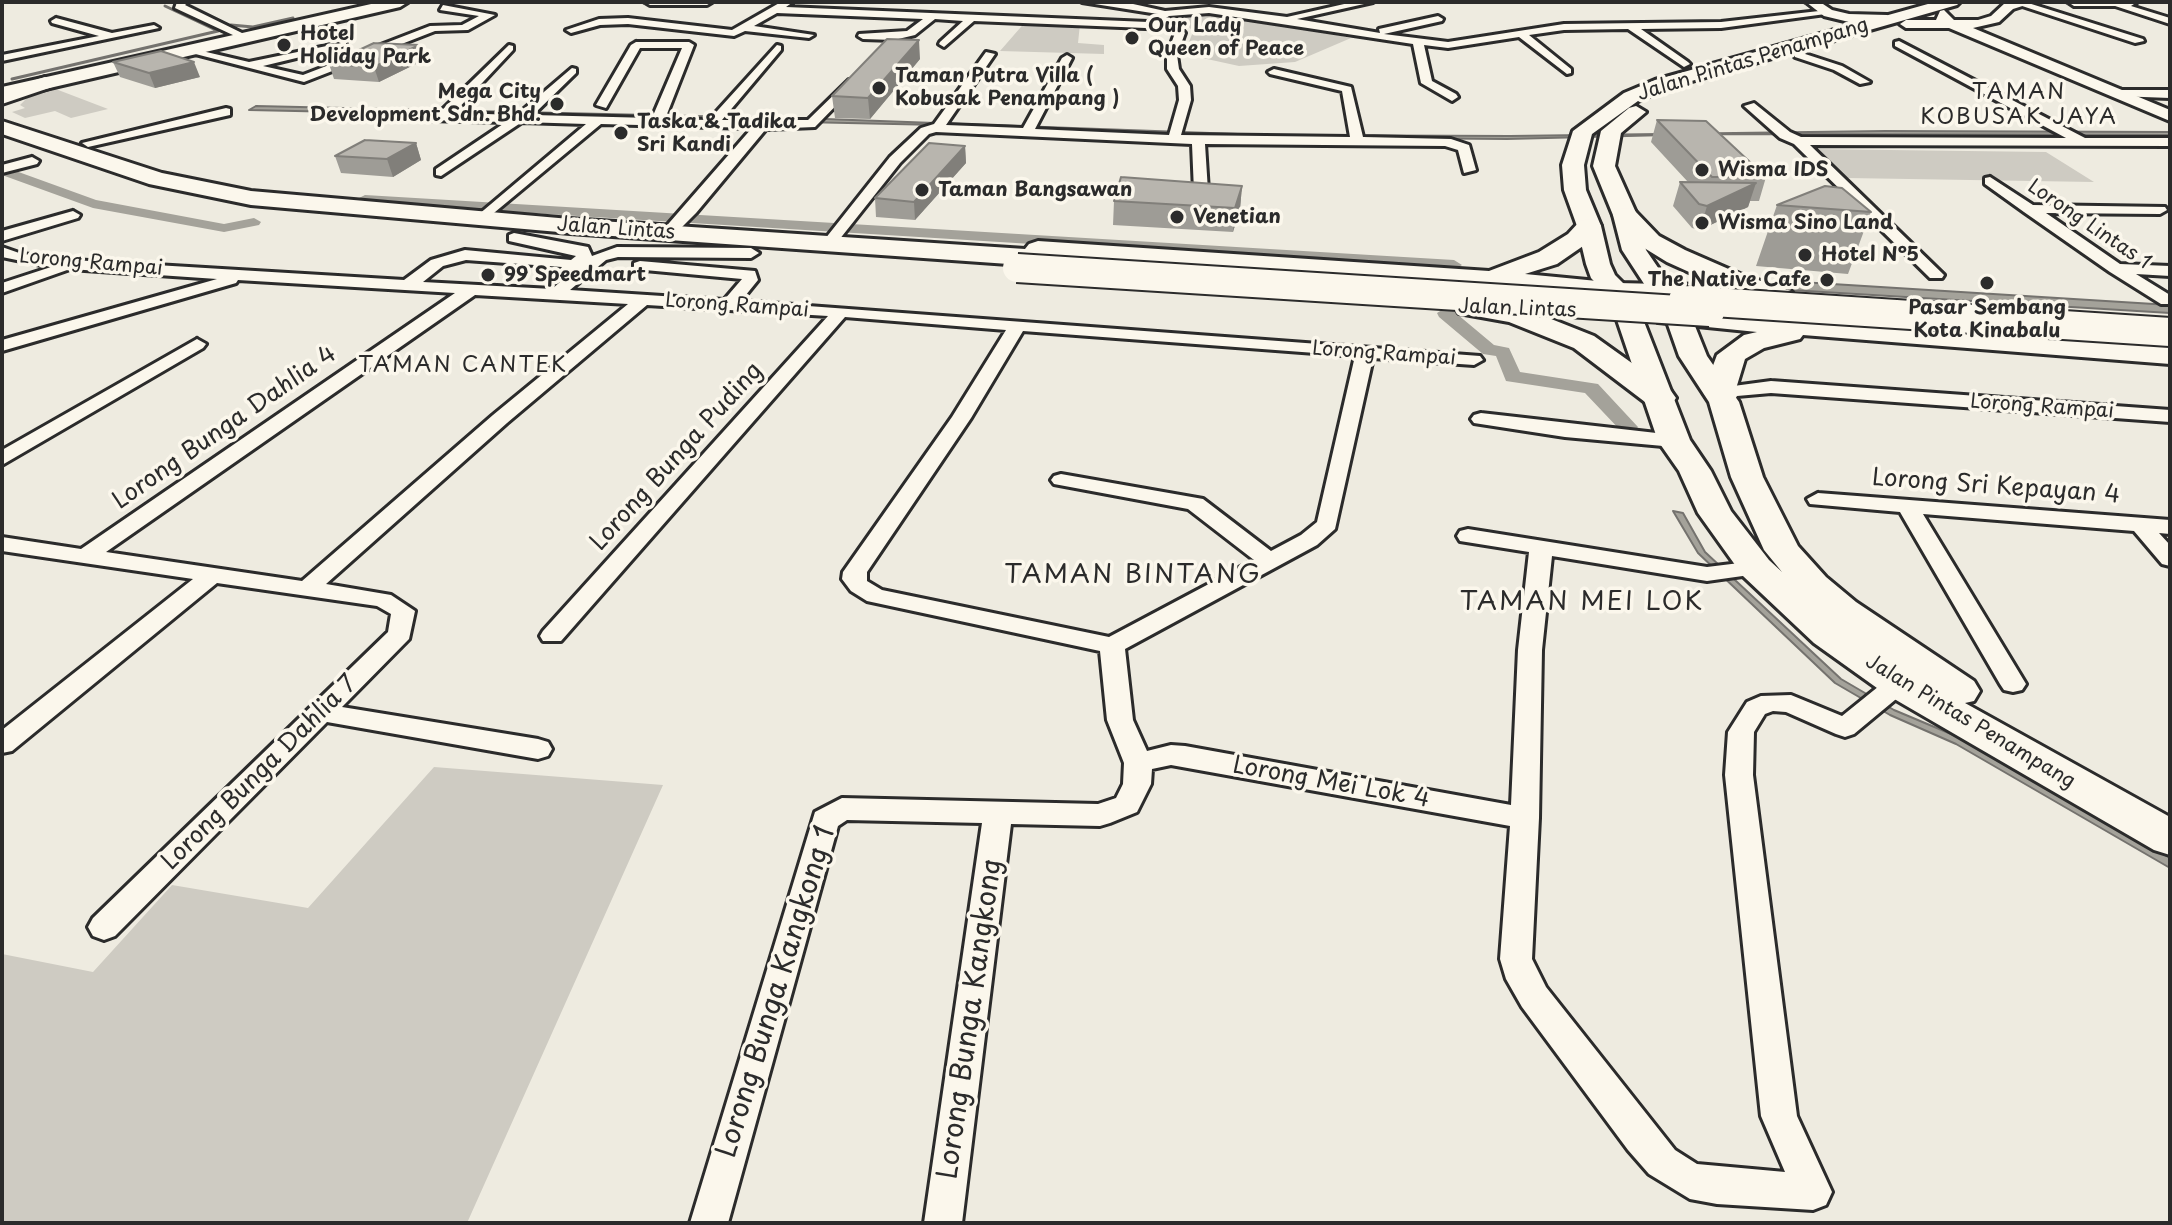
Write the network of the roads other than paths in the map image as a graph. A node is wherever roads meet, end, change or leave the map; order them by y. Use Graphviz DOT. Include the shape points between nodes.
graph roads {
  1 [pos="183,2"];
  2 [pos="378,2"];
  3 [pos="400,2"];
  4 [pos="650,2"];
  5 [pos="707,2"];
  6 [pos="788,2"];
  7 [pos="844,2"];
  8 [pos="895,2"];
  9 [pos="1087,2"];
  10 [pos="1368,2"];
  11 [pos="1812,2"];
  12 [pos="2074,2"];
  13 [pos="2131,2"];
  14 [pos="864,3"];
  15 [pos="2023,3"];
  16 [pos="2111,3"];
  17 [pos="443,8"];
  18 [pos="775,10"];
  19 [pos="831,12"];
  20 [pos="1631,12"];
  21 [pos="1955,12"];
  22 [pos="881,13"];
  23 [pos="1167,13"];
  24 [pos="1828,13"];
  25 [pos="703,15"];
  26 [pos="934,15"];
  27 [pos="974,16"];
  28 [pos="1283,19"];
  29 [pos="1438,19"];
  30 [pos="56,21"];
  31 [pos="2170,21"];
  32 [pos="1152,23"];
  33 [pos="1851,23"];
  34 [pos="1630,26"];
  35 [pos="1643,26"];
  36 [pos="675,27"];
  37 [pos="154,28"];
  38 [pos="745,28"];
  39 [pos="571,30"];
  40 [pos="1520,33"];
  41 [pos="239,34"];
  42 [pos="1365,35"];
  43 [pos="863,36"];
  44 [pos="114,37"];
  45 [pos="1418,41"];
  46 [pos="2139,41"];
  47 [pos="342,44"];
  48 [pos="944,44"];
  49 [pos="1899,44"];
  50 [pos="509,48"];
  51 [pos="777,48"];
  52 [pos="185,50"];
  53 [pos="990,54"];
  54 [pos="1799,55"];
  55 [pos="2,58"];
  56 [pos="1067,58"];
  57 [pos="1684,64"];
  58 [pos="250,66"];
  59 [pos="572,71"];
  60 [pos="1567,71"];
  61 [pos="1274,72"];
  62 [pos="859,76"];
  63 [pos="41,81"];
  64 [pos="1864,82"];
  65 [pos="2,91"];
  66 [pos="2121,94"];
  67 [pos="2170,94"];
  68 [pos="1452,97"];
  69 [pos="602,105"];
  70 [pos="1750,106"];
  71 [pos="226,112"];
  72 [pos="2,113"];
  73 [pos="446,113"];
  74 [pos="391,115"];
  75 [pos="524,115"];
  76 [pos="2170,116"];
  77 [pos="658,119"];
  78 [pos="718,119"];
  79 [pos="596,122"];
  80 [pos="762,125"];
  81 [pos="938,125"];
  82 [pos="1030,126"];
  83 [pos="2,127"];
  84 [pos="1176,134"];
  85 [pos="1788,136"];
  86 [pos="1356,137"];
  87 [pos="1198,140"];
  88 [pos="2,141"];
  89 [pos="2170,142"];
  90 [pos="88,143"];
  91 [pos="2086,143"];
  92 [pos="2,149"];
  93 [pos="32,161"];
  94 [pos="2,169"];
  95 [pos="1469,170"];
  96 [pos="58,172"];
  97 [pos="441,172"];
  98 [pos="1990,181"];
  99 [pos="116,189"];
  100 [pos="1201,191"];
  101 [pos="359,208"];
  102 [pos="2029,209"];
  103 [pos="2160,210"];
  104 [pos="294,211"];
  105 [pos="73,215"];
  106 [pos="1625,215"];
  107 [pos="487,217"];
  108 [pos="671,229"];
  109 [pos="2,236"];
  110 [pos="1591,237"];
  111 [pos="514,238"];
  112 [pos="833,238"];
  113 [pos="1634,250"];
  114 [pos="2,252"];
  115 [pos="751,253"];
  116 [pos="872,253"];
  117 [pos="73,265"];
  118 [pos="580,267"];
  119 [pos="2116,269"];
  120 [pos="2170,271"];
  121 [pos="247,275"];
  122 [pos="1449,275"];
  123 [pos="1936,275"];
  124 [pos="408,285"];
  125 [pos="2,288"];
  126 [pos="472,289"];
  127 [pos="1519,292"];
  128 [pos="548,293"];
  129 [pos="1747,294"];
  130 [pos="1781,297"];
  131 [pos="643,300"];
  132 [pos="1629,302"];
  133 [pos="1670,305"];
  134 [pos="728,306"];
  135 [pos="1469,307"];
  136 [pos="2168,311"];
  137 [pos="841,312"];
  138 [pos="1743,323"];
  139 [pos="1018,325"];
  140 [pos="1866,332"];
  141 [pos="2170,332"];
  142 [pos="197,344"];
  143 [pos="2170,344"];
  144 [pos="2,346"];
  145 [pos="1365,353"];
  146 [pos="1732,355"];
  147 [pos="2170,355"];
  148 [pos="1474,360"];
  149 [pos="1771,387"];
  150 [pos="1721,397"];
  151 [pos="1660,398"];
  152 [pos="2170,416"];
  153 [pos="1481,419"];
  154 [pos="1674,441"];
  155 [pos="2,459"];
  156 [pos="1061,480"];
  157 [pos="1818,499"];
  158 [pos="1908,507"];
  159 [pos="2141,525"];
  160 [pos="2170,527"];
  161 [pos="1468,536"];
  162 [pos="2,544"];
  163 [pos="1541,549"];
  164 [pos="87,555"];
  165 [pos="2170,559"];
  166 [pos="1268,560"];
  167 [pos="1756,568"];
  168 [pos="212,575"];
  169 [pos="307,589"];
  170 [pos="552,636"];
  171 [pos="1112,646"];
  172 [pos="1898,684"];
  173 [pos="2013,684"];
  174 [pos="322,712"];
  175 [pos="2,744"];
  176 [pos="538,749"];
  177 [pos="1138,763"];
  178 [pos="2170,808"];
  179 [pos="998,814"];
  180 [pos="1525,818"];
  181 [pos="2170,838"];
  182 [pos="104,927"];
  183 [pos="709,1223"];
  184 [pos="943,1223"];
  1 -- 41 [label="street" via="178,6"];
  2 -- 41 [label="main road"];
  3 -- 52 [label="main road"];
  4 -- 5 [label="street"];
  6 -- 18 [label="street"];
  7 -- 14 [label="street"];
  8 -- 22 [label="street"];
  9 -- 23 [label="street"];
  10 -- 28 [label="street"];
  11 -- 24 [label="street"];
  12 -- 16 [label="street"];
  13 -- 16 [label="street"];
  15 -- 21 [label="street" via="2005,8 1991,21"];
  15 -- 46 [label="street"];
  16 -- 31 [label="street"];
  17 -- 58 [label="street" via="490,15 464,28 434,28 305,81"];
  18 -- 19 [label="street"];
  18 -- 38 [label="street"];
  19 -- 22 [label="street"];
  19 -- 38 [label="street" via="810,33"];
  20 -- 35 [label="street" via="1628,18"];
  21 -- 33 [label="main road, Jalan Pintas Penampang"];
  21 -- 54 [label="main road, Jalan Pintas Penampang"];
  21 -- 66 [label="street" via="1996,40"];
  22 -- 26 [label="street"];
  23 -- 28 [label="street" via="1209,10"];
  23 -- 32 [label="street"];
  24 -- 33 [label="street"];
  24 -- 35 [label="street" via="1743,24"];
  25 -- 36 [label="street"];
  26 -- 27 [label="street"];
  26 -- 43 [label="street" via="911,33"];
  27 -- 32 [label="street"];
  27 -- 48 [label="street"];
  28 -- 42 [label="street"];
  29 -- 42 [label="street"];
  30 -- 44 [label="street"];
  32 -- 84 [label="street" via="1173,26 1180,33 1172,58 1185,100"];
  33 -- 110 [label="main road, Jalan Pintas Penampang" via="1661,84 1615,106 1582,136 1573,176"];
  34 -- 35 [label="street"];
  34 -- 40 [label="street"];
  34 -- 57 [label="street"];
  36 -- 38 [label="street" via="725,33"];
  36 -- 39 [label="street" via="612,21"];
  37 -- 44 [label="street"];
  40 -- 45 [label="street" via="1468,44"];
  40 -- 60 [label="street"];
  41 -- 63 [label="main road"];
  42 -- 45 [label="street"];
  44 -- 55 [label="street"];
  45 -- 68 [label="street" via="1427,83"];
  47 -- 58 [label="street"];
  49 -- 91 [label="street"];
  50 -- 73 [label="street"];
  51 -- 78 [label="street"];
  52 -- 58 [label="street"];
  52 -- 63 [label="main road"];
  53 -- 81 [label="street"];
  54 -- 64 [label="street"];
  54 -- 106 [label="main road, Jalan Pintas Penampang" via="1669,94 1636,112 1610,135 1604,166"];
  56 -- 82 [label="street"];
  59 -- 75 [label="street"];
  61 -- 86 [label="street" via="1347,89"];
  62 -- 80 [label="street" via="811,124"];
  63 -- 65 [label="highway"];
  66 -- 67 [label="street"];
  66 -- 76 [label="street"];
  69 -- 77 [label="street" via="636,45 689,45"];
  70 -- 85 [label="street"];
  71 -- 90 [label="street"];
  72 -- 90 [label="highway, Jalan Lintas"];
  73 -- 74 [label="street"];
  73 -- 75 [label="street"];
  75 -- 79 [label="street"];
  75 -- 97 [label="street"];
  77 -- 78 [label="street"];
  77 -- 79 [label="street"];
  78 -- 80 [label="street"];
  79 -- 107 [label="street"];
  80 -- 108 [label="street"];
  81 -- 82 [label="street"];
  81 -- 112 [label="street" via="895,160"];
  82 -- 84 [label="street"];
  83 -- 101 [label="highway, Jalan Lintas" via="170,182 251,198"];
  84 -- 87 [label="street"];
  85 -- 91 [label="street"];
  85 -- 123 [label="street"];
  86 -- 87 [label="street"];
  86 -- 95 [label="street" via="1457,145 1464,148"];
  87 -- 100 [label="street"];
  88 -- 104 [label="highway, Jalan Lintas" via="122,182 211,203"];
  89 -- 91 [label="street"];
  90 -- 104 [label="highway, Jalan Lintas"];
  92 -- 93 [label="highway"];
  93 -- 94 [label="street"];
  93 -- 96 [label="highway"];
  98 -- 102 [label="street, Lorong Lintas 1"];
  99 -- 104 [label="highway, Jalan Lintas" via="246,214"];
  101 -- 104 [label="highway, Jalan Lintas"];
  101 -- 107 [label="highway, Jalan Lintas"];
  102 -- 103 [label="street"];
  102 -- 119 [label="street, Lorong Lintas 1"];
  104 -- 107 [label="highway, Jalan Lintas"];
  105 -- 109 [label="street"];
  106 -- 113 [label="main road, Jalan Pintas Penampang"];
  106 -- 130 [label="highway" via="1650,241 1676,256"];
  107 -- 108 [label="highway, Jalan Lintas"];
  107 -- 111 [label="highway, Jalan Lintas"];
  108 -- 112 [label="highway, Jalan Lintas"];
  110 -- 113 [label="main road"];
  110 -- 122 [label="highway" via="1506,273"];
  110 -- 132 [label="main road, Jalan Pintas Penampang" via="1604,278"];
  111 -- 115 [label="highway, Jalan Lintas"];
  111 -- 118 [label="street" via="583,250"];
  112 -- 116 [label="highway, Jalan Lintas"];
  113 -- 133 [label="main road, Jalan Pintas Penampang"];
  114 -- 117 [label="street, Lorong Rampai"];
  115 -- 116 [label="highway, Jalan Lintas"];
  115 -- 118 [label="street" via="628,251"];
  116 -- 122 [label="highway, Jalan Lintas" via="947,244"];
  116 -- 127 [label="highway, Jalan Lintas" via="989,255"];
  116 -- 132 [label="highway, Jalan Lintas, bridge" via="1017,268"];
  116 -- 135 [label="highway, Jalan Lintas" via="927,272"];
  117 -- 121 [label="street, Lorong Rampai"];
  117 -- 125 [label="street"];
  118 -- 124 [label="street" via="465,255 437,263"];
  118 -- 128 [label="street"];
  118 -- 134 [label="street" via="605,264 749,274 750,280"];
  119 -- 120 [label="street"];
  119 -- 136 [label="street, Lorong Lintas 1"];
  121 -- 124 [label="street, Lorong Rampai"];
  121 -- 144 [label="street"];
  122 -- 127 [label="highway, Jalan Lintas"];
  124 -- 126 [label="street, Lorong Rampai"];
  126 -- 128 [label="street, Lorong Rampai"];
  126 -- 164 [label="street, Lorong Bunga Dahlia 4"];
  127 -- 132 [label="highway, Jalan Lintas"];
  127 -- 135 [label="highway, Jalan Lintas"];
  128 -- 131 [label="street, Lorong Rampai"];
  129 -- 130 [label="highway, Jalan Lintas"];
  129 -- 133 [label="highway, Jalan Lintas"];
  129 -- 138 [label="highway" via="1704,297 1695,304"];
  130 -- 136 [label="highway, Jalan Lintas"];
  131 -- 134 [label="street, Lorong Rampai"];
  131 -- 169 [label="street"];
  132 -- 133 [label="highway, Jalan Lintas"];
  132 -- 141 [label="highway, Jalan Lintas, bridge"];
  132 -- 143 [label="highway, bridge"];
  132 -- 151 [label="main road, Jalan Pintas Penampang" via="1641,356"];
  133 -- 138 [label="highway, Jalan Lintas"];
  133 -- 150 [label="main road, Jalan Pintas Penampang" via="1693,356"];
  134 -- 137 [label="street, Lorong Rampai"];
  135 -- 151 [label="highway" via="1516,315 1584,342"];
  137 -- 139 [label="street, Lorong Rampai"];
  137 -- 170 [label="street, Lorong Bunga Puding"];
  138 -- 140 [label="highway, Jalan Lintas"];
  139 -- 145 [label="street, Lorong Rampai"];
  139 -- 171 [label="street" via="854,579 875,596"];
  140 -- 146 [label="highway" via="1771,336"];
  140 -- 147 [label="highway, Jalan Lintas"];
  142 -- 155 [label="street"];
  145 -- 148 [label="street, Lorong Rampai"];
  145 -- 166 [label="street" via="1327,524 1309,540"];
  146 -- 149 [label="street" via="1735,371"];
  146 -- 150 [label="highway"];
  149 -- 150 [label="street"];
  149 -- 152 [label="street, Lorong Rampai"];
  150 -- 178 [label="main road, Jalan Pintas Penampang" via="1760,510 1782,550 1813,585 1937,678"];
  151 -- 154 [label="main road, Jalan Pintas Penampang"];
  153 -- 154 [label="street"];
  154 -- 167 [label="main road, Jalan Pintas Penampang" via="1715,513"];
  156 -- 166 [label="street" via="1195,504"];
  157 -- 158 [label="street, Lorong Sri Kepayan 4"];
  158 -- 159 [label="street, Lorong Sri Kepayan 4"];
  158 -- 173 [label="street"];
  159 -- 160 [label="street, Lorong Sri Kepayan 4"];
  159 -- 165 [label="street"];
  161 -- 163 [label="street"];
  162 -- 164 [label="street"];
  163 -- 167 [label="street" via="1712,574"];
  163 -- 180 [label="street" via="1530,650"];
  164 -- 168 [label="street"];
  166 -- 171 [label="street"];
  167 -- 172 [label="main road, Jalan Pintas Penampang" via="1828,634"];
  168 -- 169 [label="street"];
  168 -- 175 [label="street"];
  169 -- 174 [label="street, Lorong Bunga Dahlia 7" via="383,600 403,611 400,634"];
  171 -- 177 [label="street" via="1120,720"];
  172 -- 180 [label="street" via="1845,728 1791,704 1770,702 1756,708 1741,732 1738,754 1779,1116 1813,1192 1690,1181 1662,1162 1641,1138 1522,979 1516,959"];
  172 -- 181 [label="main road, Jalan Pintas Penampang"];
  174 -- 176 [label="street"];
  174 -- 182 [label="street, Lorong Bunga Dahlia 7"];
  177 -- 179 [label="street, Lorong Bunga Kangkong 1" via="1133,796 1114,811"];
  177 -- 180 [label="street, Lorong Mei Lok 4" via="1185,756"];
  179 -- 183 [label="street, Lorong Bunga Kangkong 1" via="842,809 825,820"];
  179 -- 184 [label="street, Lorong Bunga Kangkong"];
}
